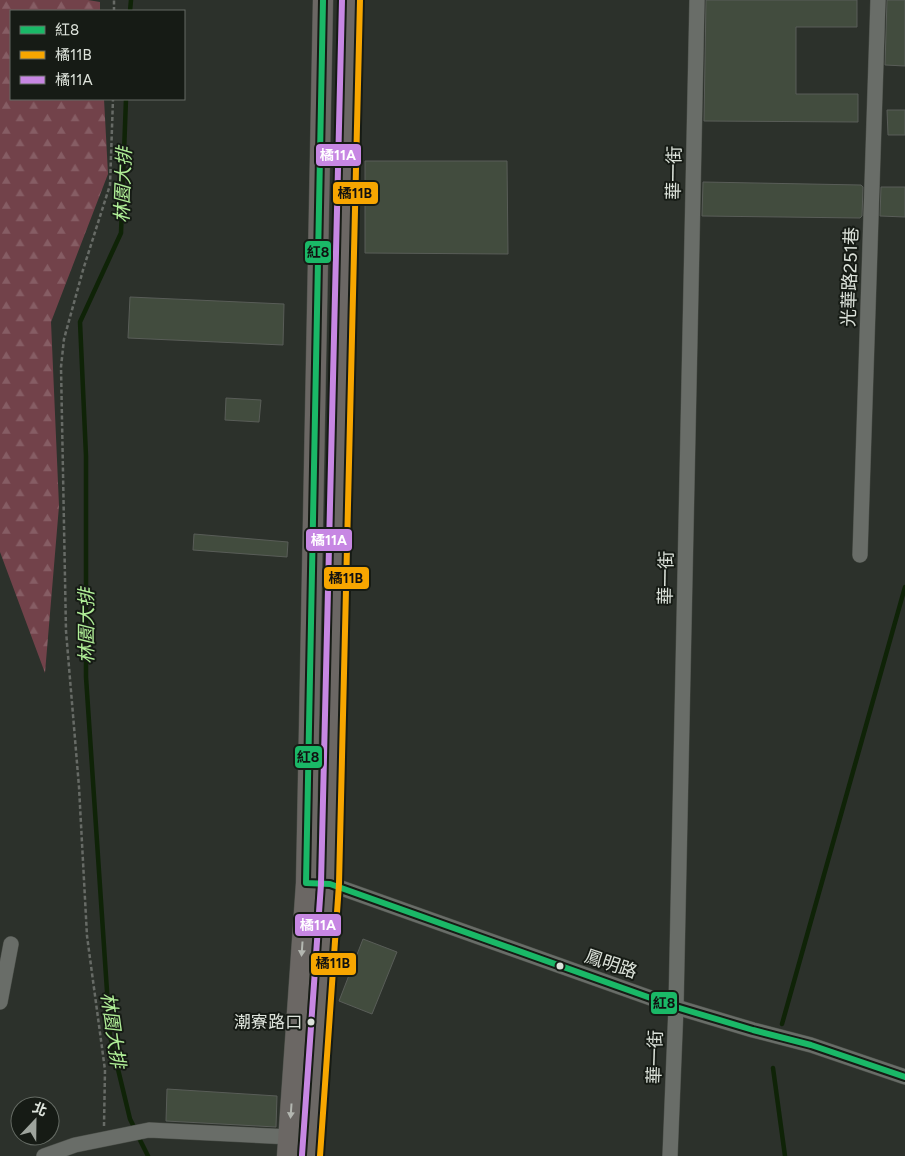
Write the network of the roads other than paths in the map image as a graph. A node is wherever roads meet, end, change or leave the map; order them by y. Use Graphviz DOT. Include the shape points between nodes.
graph roads {
  1 [pos="323,0"];
  2 [pos="351,0"];
  3 [pos="697,0"];
  4 [pos="878,0"];
  5 [pos="860,555"];
  6 [pos="306,883"];
  7 [pos="330,884"];
  8 [pos="11,944"];
  9 [pos="0,1002"];
  10 [pos="676,1006"];
  11 [pos="905,1077"];
  12 [pos="288,1146"];
  13 [pos="311,1147"];
  14 [pos="44,1156"];
  15 [pos="670,1156"];
  1 -- 6 [label="main road"];
  2 -- 7 [label="main road"];
  3 -- 10 [label="street, 華一街"];
  4 -- 5 [label="street, 光華路251巷"];
  6 -- 7 [label="street, 鳳明路"];
  6 -- 12 [label="main road, one-way"];
  7 -- 10 [label="street, 鳳明路"];
  7 -- 13 [label="main road"];
  8 -- 9 [label="street"];
  10 -- 11 [label="street, 鳳明路" via="811,1045"];
  10 -- 15 [label="street, 華一街"];
  12 -- 13 [label="street"];
  12 -- 14 [label="street" via="149,1130 75,1145"];
}
